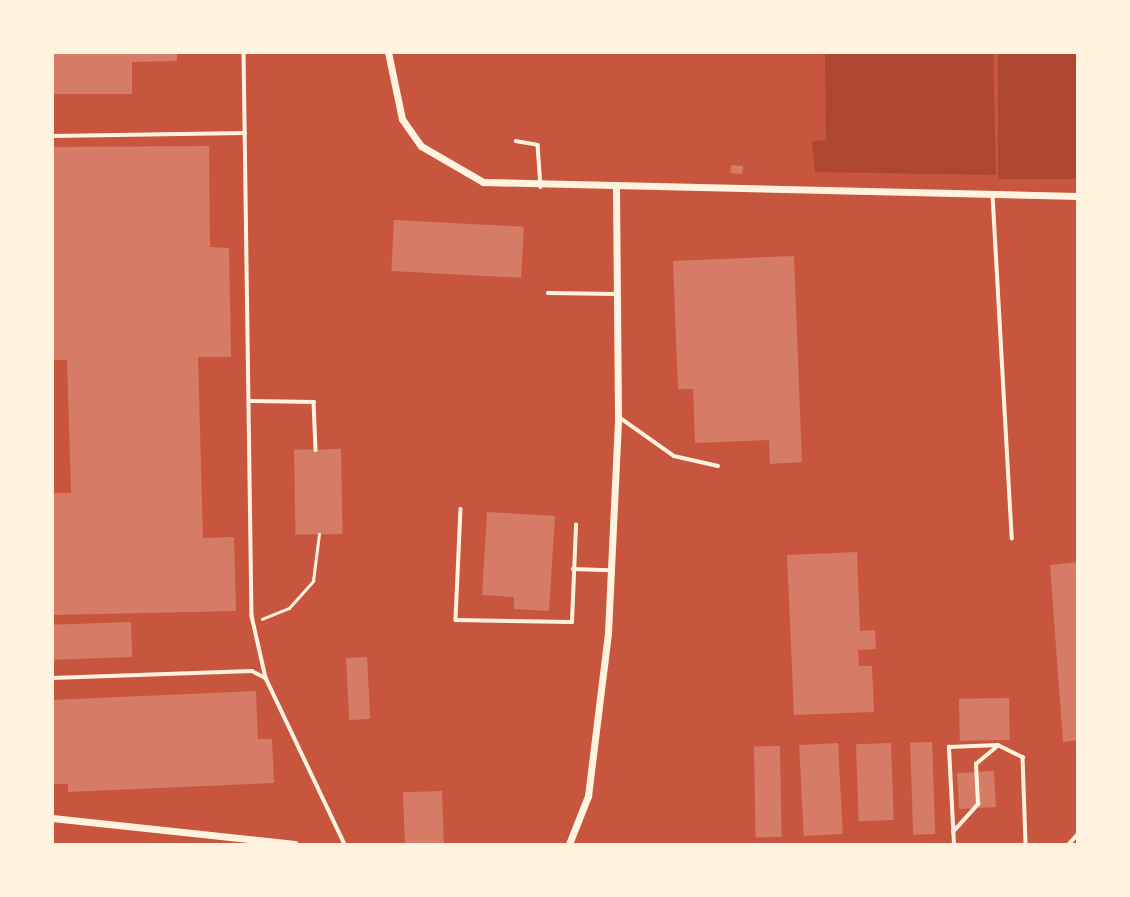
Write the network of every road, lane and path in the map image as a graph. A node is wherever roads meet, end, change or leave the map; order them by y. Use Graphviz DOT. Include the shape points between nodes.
graph roads {
  1 [pos="244,52"];
  2 [pos="388,52"];
  3 [pos="245,133"];
  4 [pos="52,136"];
  5 [pos="516,141"];
  6 [pos="541,187"];
  7 [pos="617,188"];
  8 [pos="993,194"];
  9 [pos="1077,196"];
  10 [pos="548,293"];
  11 [pos="616,294"];
  12 [pos="250,401"];
  13 [pos="618,417"];
  14 [pos="316,450"];
  15 [pos="718,466"];
  16 [pos="461,509"];
  17 [pos="576,525"];
  18 [pos="319,534"];
  19 [pos="1012,538"];
  20 [pos="573,569"];
  21 [pos="612,570"];
  22 [pos="253,624"];
  23 [pos="52,678"];
  24 [pos="266,678"];
  25 [pos="998,745"];
  26 [pos="52,818"];
  27 [pos="953,832"];
  28 [pos="1077,834"];
  29 [pos="570,844"];
  30 [pos="295,845"];
  31 [pos="345,845"];
  32 [pos="954,845"];
  33 [pos="1026,845"];
  34 [pos="1069,845"];
  1 -- 3 [label="lane"];
  2 -- 6 [label="street" via="402,119 421,146 483,182"];
  3 -- 4 [label="lane"];
  3 -- 12 [label="lane"];
  5 -- 6 [label="lane" via="538,145"];
  6 -- 7 [label="street"];
  7 -- 8 [label="street"];
  7 -- 11 [label="street"];
  8 -- 9 [label="street"];
  8 -- 19 [label="lane"];
  10 -- 11 [label="lane"];
  11 -- 13 [label="street"];
  12 -- 14 [label="lane" via="314,402"];
  12 -- 22 [label="lane"];
  13 -- 15 [label="lane" via="674,456"];
  13 -- 21 [label="street"];
  16 -- 20 [label="lane" via="456,620 572,622"];
  17 -- 20 [label="lane"];
  18 -- 22 [label="path" via="313,581 289,608"];
  20 -- 21 [label="lane"];
  21 -- 29 [label="street" via="595,756"];
  22 -- 24 [label="lane"];
  23 -- 24 [label="lane" via="252,671"];
  24 -- 31 [label="lane"];
  25 -- 27 [label="lane" via="976,764 978,804"];
  25 -- 27 [label="lane" via="949,747"];
  25 -- 33 [label="lane" via="1023,757"];
  26 -- 30 [label="street"];
  27 -- 32 [label="lane"];
  28 -- 34 [label="lane"];
}
